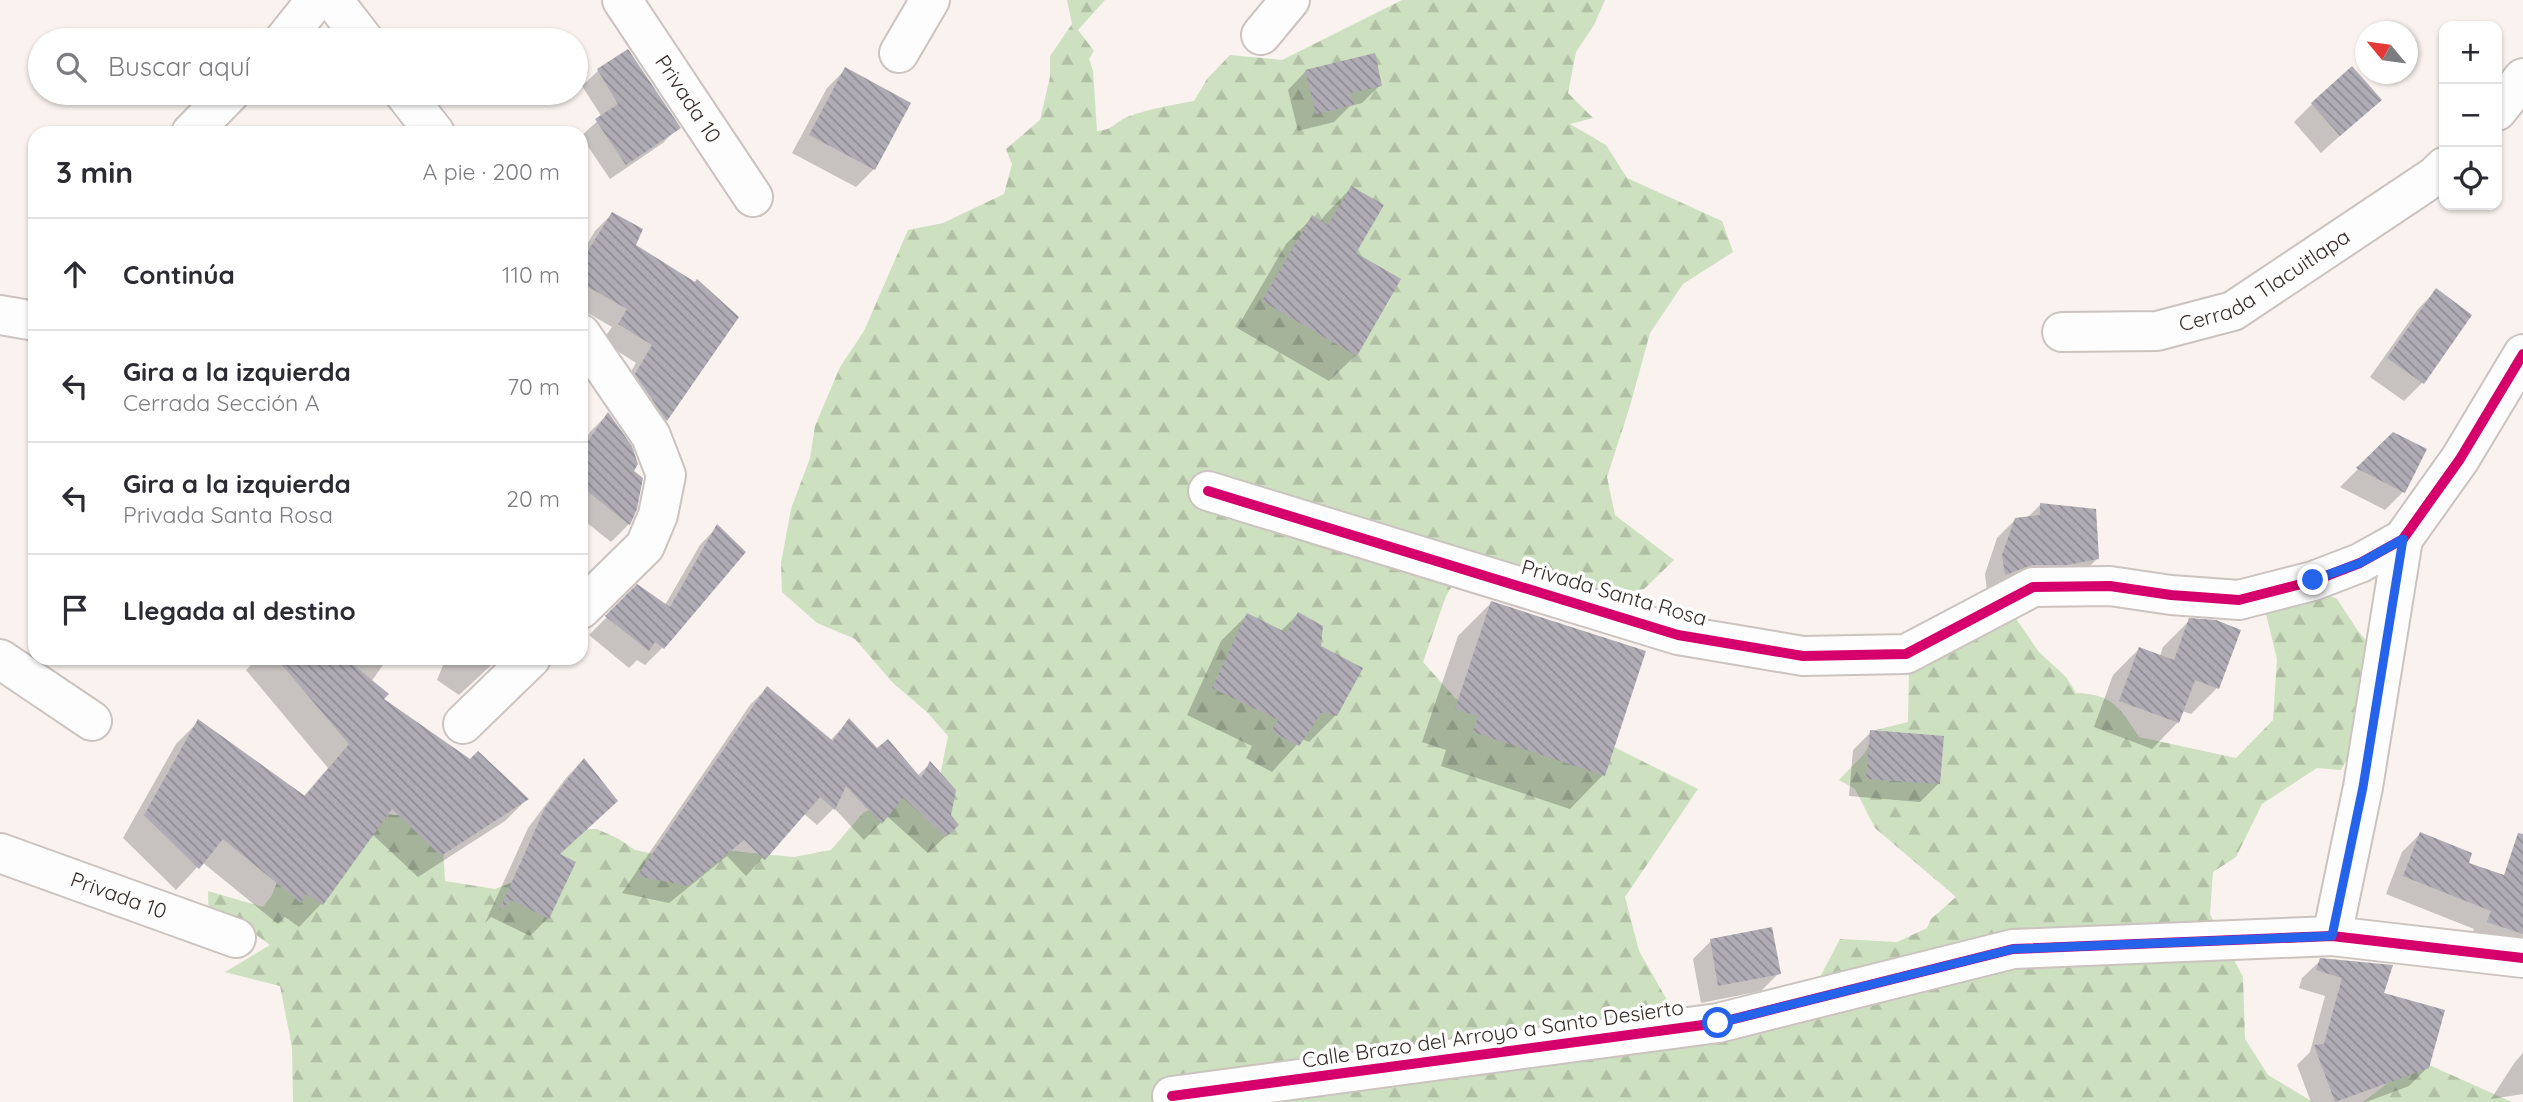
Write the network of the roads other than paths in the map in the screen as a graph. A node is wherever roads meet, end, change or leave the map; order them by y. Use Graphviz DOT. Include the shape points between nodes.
graph roads {
  1 [pos="316,0"];
  2 [pos="333,0"];
  3 [pos="622,0"];
  4 [pos="930,0"];
  5 [pos="1290,0"];
  6 [pos="294,28"];
  7 [pos="355,28"];
  8 [pos="1261,35"];
  9 [pos="899,53"];
  10 [pos="2523,78"];
  11 [pos="218,105"];
  12 [pos="413,105"];
  13 [pos="2502,105"];
  14 [pos="198,126"];
  15 [pos="430,126"];
  16 [pos="2439,172"];
  17 [pos="753,197"];
  18 [pos="0,315"];
  19 [pos="28,320"];
  20 [pos="2062,332"];
  21 [pos="588,344"];
  22 [pos="2523,354"];
  23 [pos="1208,491"];
  24 [pos="2403,539"];
  25 [pos="588,602"];
  26 [pos="0,659"];
  27 [pos="524,665"];
  28 [pos="92,721"];
  29 [pos="463,724"];
  30 [pos="0,853"];
  31 [pos="2332,936"];
  32 [pos="236,938"];
  33 [pos="2523,958"];
  34 [pos="1172,1096"];
  1 -- 6 [label="street"];
  2 -- 7 [label="street"];
  3 -- 17 [label="street, Privada 10"];
  4 -- 9 [label="street"];
  5 -- 8 [label="street"];
  10 -- 13 [label="street"];
  11 -- 14 [label="street"];
  12 -- 15 [label="street"];
  16 -- 20 [label="street, Cerrada Tlacuitlapa" via="2233,311 2157,331"];
  18 -- 19 [label="street"];
  21 -- 25 [label="street" via="651,436 666,475 645,546"];
  22 -- 24 [label="street, Privada Santa Rosa" via="2460,459"];
  23 -- 24 [label="street, Privada Santa Rosa" via="1678,635 1803,656 1906,654 2034,587 2110,586 2239,600 2360,563"];
  24 -- 31 [label="street" via="2363,787"];
  26 -- 28 [label="street"];
  27 -- 29 [label="street"];
  30 -- 32 [label="street, Privada 10"];
  31 -- 33 [label="street, Calle Brazo del Arroyo a Santo Desierto"];
  31 -- 34 [label="street, Calle Brazo del Arroyo a Santo Desierto" via="2013,949 1718,1023"];
}
